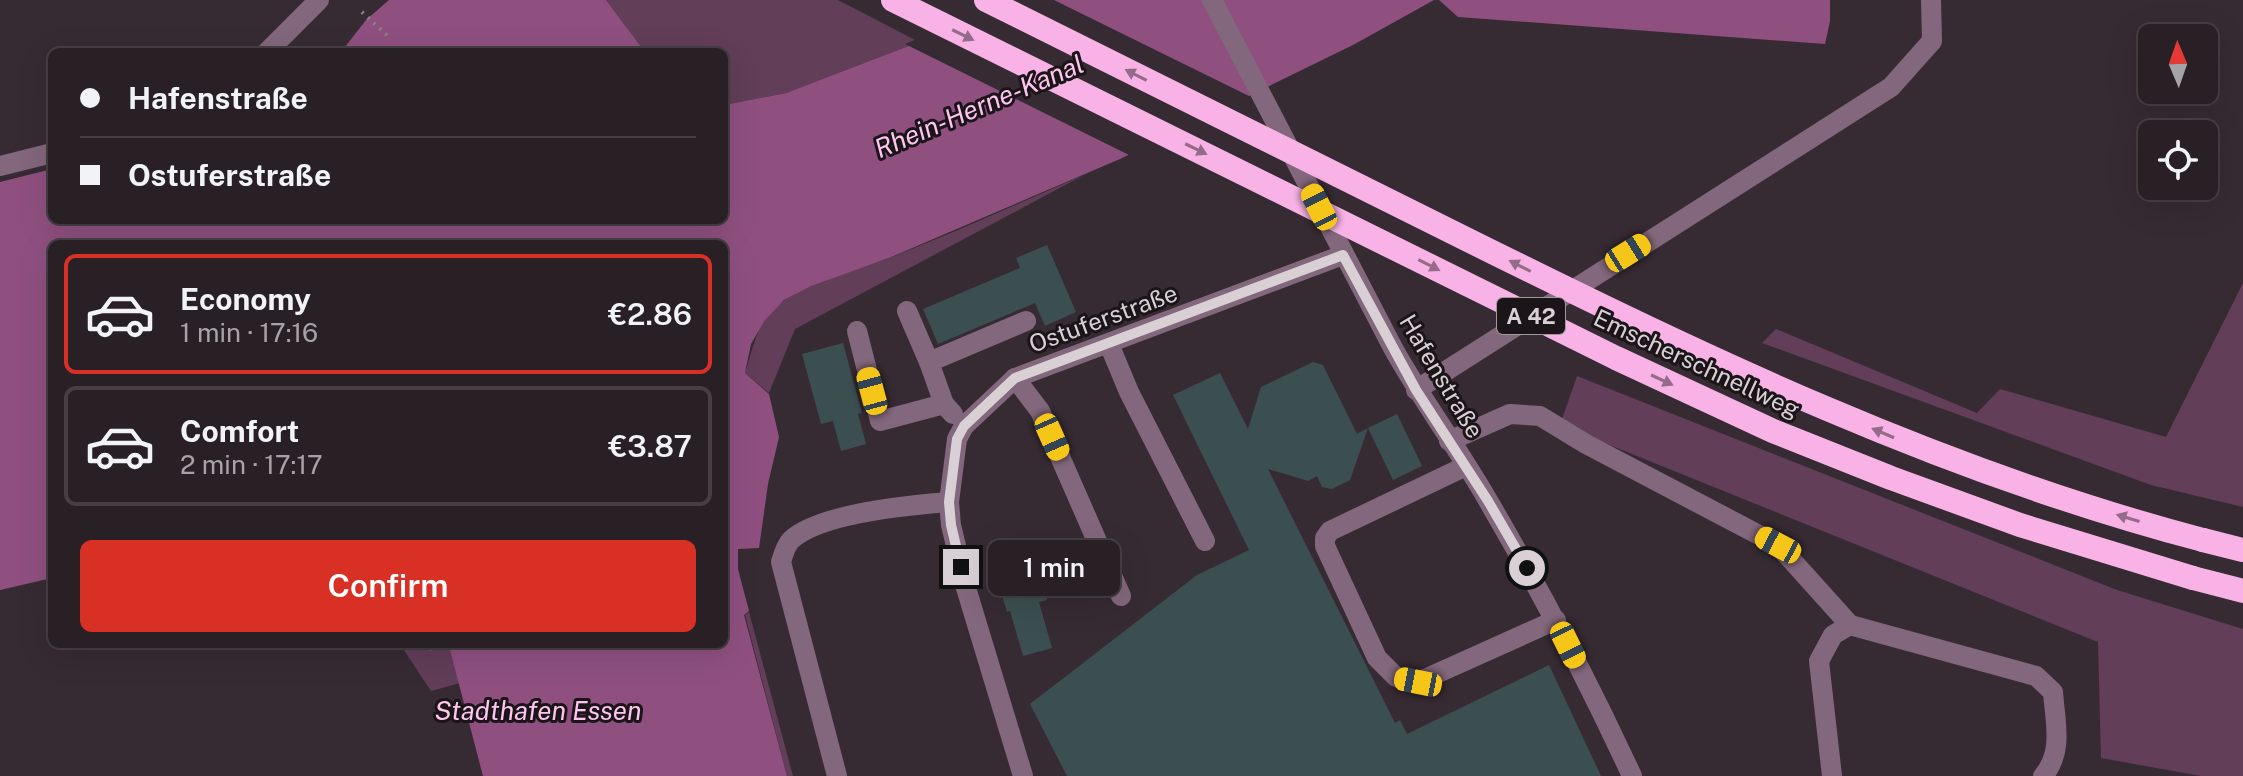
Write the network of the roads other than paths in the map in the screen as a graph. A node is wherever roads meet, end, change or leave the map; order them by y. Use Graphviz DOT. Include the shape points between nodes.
graph roads {
  1 [pos="319,0"];
  2 [pos="893,0"];
  3 [pos="986,0"];
  4 [pos="1212,0"];
  5 [pos="1931,0"];
  6 [pos="271,48"];
  7 [pos="48,154"];
  8 [pos="0,166"];
  9 [pos="1343,255"];
  10 [pos="907,311"];
  11 [pos="1026,321"];
  12 [pos="857,331"];
  13 [pos="1109,344"];
  14 [pos="929,362"];
  15 [pos="1015,378"];
  16 [pos="1416,390"];
  17 [pos="944,404"];
  18 [pos="964,426"];
  19 [pos="1449,441"];
  20 [pos="1466,466"];
  21 [pos="949,502"];
  22 [pos="1205,541"];
  23 [pos="2243,550"];
  24 [pos="2243,591"];
  25 [pos="1121,596"];
  26 [pos="1556,620"];
  27 [pos="1850,625"];
  28 [pos="837,776"];
  29 [pos="1023,776"];
  30 [pos="1632,776"];
  31 [pos="1832,776"];
  32 [pos="2043,776"];
  1 -- 6 [label="street"];
  2 -- 24 [label="highway, Emscherschnellweg / A 42, one-way, bridge" via="1773,431 2020,525"];
  23 -- 3 [label="highway, Emscherschnellweg / A 42, one-way, bridge" via="2029,488 1784,392 1633,323"];
  4 -- 9 [label="street, Hafenstraße"];
  5 -- 16 [label="street" via="1932,41 1891,87"];
  7 -- 8 [label="street"];
  9 -- 13 [label="street, Ostuferstraße"];
  9 -- 16 [label="street, Hafenstraße"];
  10 -- 14 [label="street"];
  11 -- 14 [label="street"];
  12 -- 17 [label="street" via="880,421"];
  13 -- 15 [label="street, Ostuferstraße"];
  13 -- 22 [label="street"];
  14 -- 17 [label="street"];
  15 -- 18 [label="street, Ostuferstraße"];
  15 -- 25 [label="street" via="1040,411"];
  16 -- 19 [label="street, Hafenstraße"];
  17 -- 18 [label="street"];
  18 -- 21 [label="street" via="957,439"];
  19 -- 20 [label="street, Hafenstraße"];
  19 -- 27 [label="street" via="1510,414 1540,416 1778,545"];
  20 -- 26 [label="street, Hafenstraße"];
  20 -- 26 [label="street" via="1325,538 1377,658 1396,677 1418,682"];
  21 -- 28 [label="street" via="859,514 809,528 789,541 781,562"];
  21 -- 29 [label="street" via="966,588"];
  26 -- 30 [label="street, Hafenstraße"];
  27 -- 31 [label="street" via="1833,635 1819,661"];
  27 -- 32 [label="street" via="2036,676 2053,692 2057,741 2054,764"];
}
